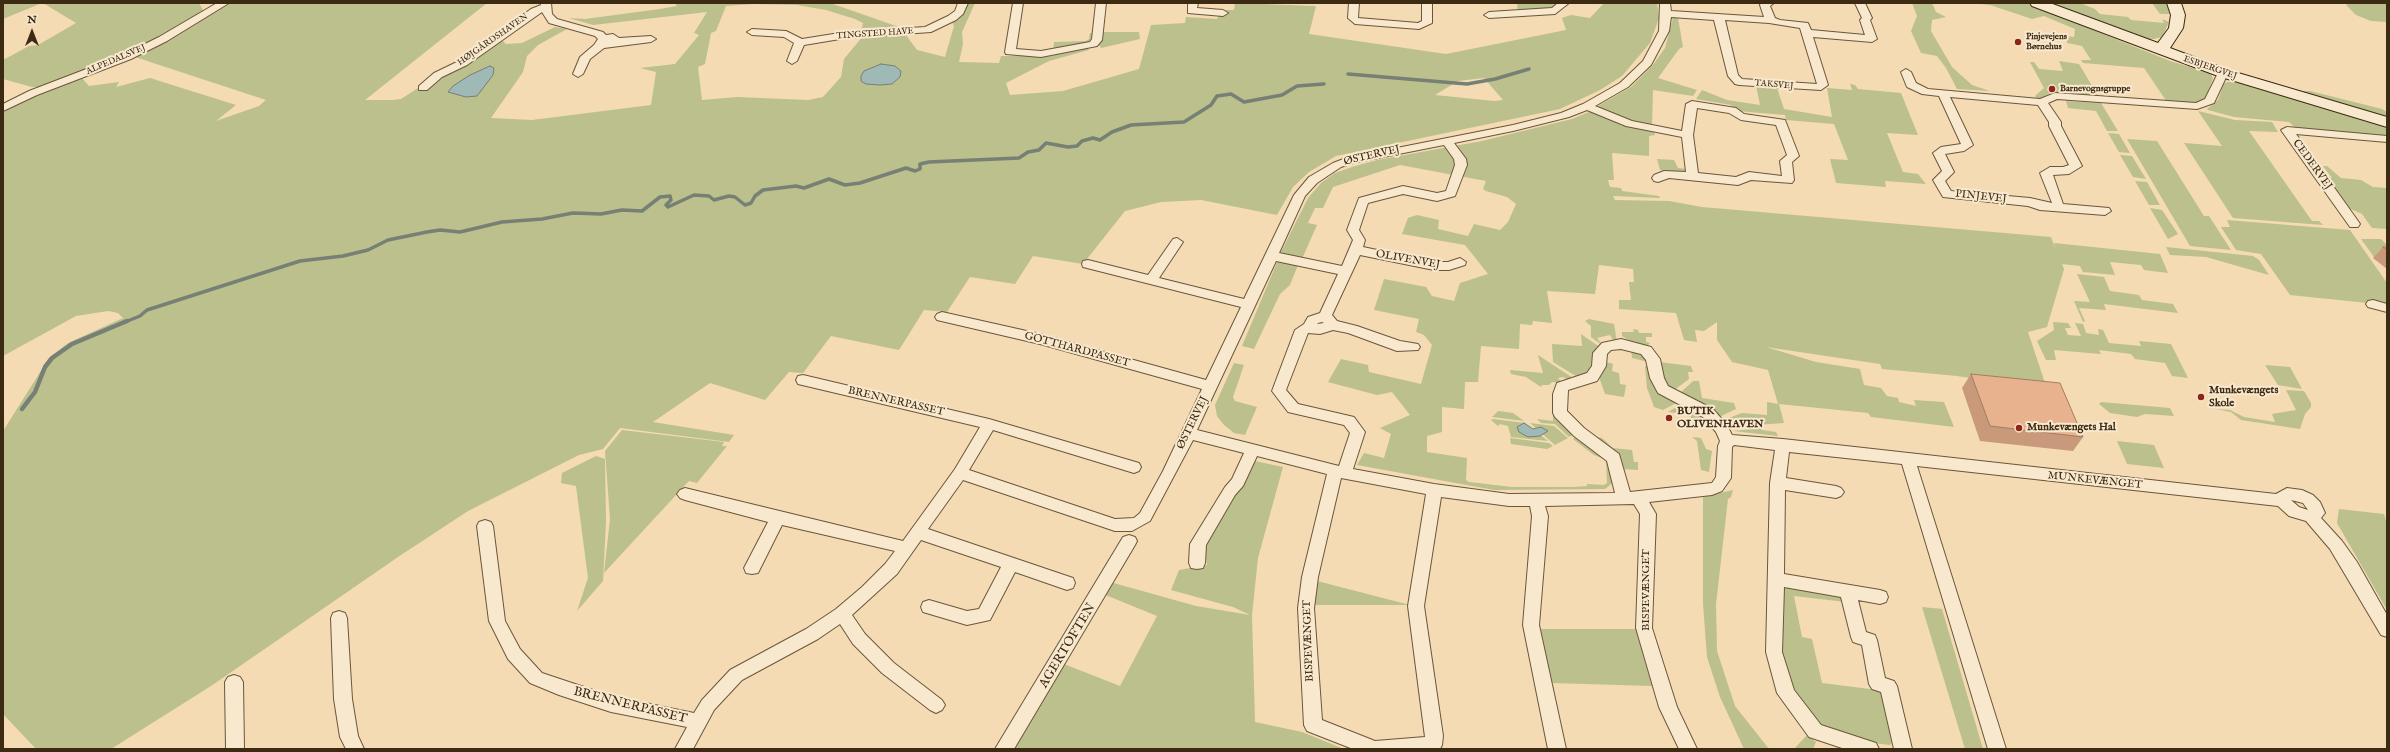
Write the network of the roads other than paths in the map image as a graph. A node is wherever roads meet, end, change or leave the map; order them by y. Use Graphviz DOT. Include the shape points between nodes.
graph roads {
  1 [pos="224,3"];
  2 [pos="963,3"];
  3 [pos="1018,3"];
  4 [pos="1101,3"];
  5 [pos="1193,3"];
  6 [pos="1354,3"];
  7 [pos="1427,3"];
  8 [pos="1564,3"];
  9 [pos="1769,3"];
  10 [pos="1860,3"];
  11 [pos="2037,3"];
  12 [pos="2174,3"];
  13 [pos="545,5"];
  14 [pos="1665,9"];
  15 [pos="1223,12"];
  16 [pos="1489,15"];
  17 [pos="1719,18"];
  18 [pos="1770,20"];
  19 [pos="752,32"];
  20 [pos="1807,33"];
  21 [pos="650,39"];
  22 [pos="602,42"];
  23 [pos="800,42"];
  24 [pos="2160,50"];
  25 [pos="792,61"];
  26 [pos="1906,72"];
  27 [pos="2223,73"];
  28 [pos="578,74"];
  29 [pos="423,88"];
  30 [pos="1943,93"];
  31 [pos="2042,102"];
  32 [pos="1587,106"];
  33 [pos="3,108"];
  34 [pos="2387,122"];
  35 [pos="1687,135"];
  36 [pos="2387,138"];
  37 [pos="1447,141"];
  38 [pos="1692,176"];
  39 [pos="1658,178"];
  40 [pos="2056,207"];
  41 [pos="2105,210"];
  42 [pos="2354,224"];
  43 [pos="1176,242"];
  44 [pos="1356,250"];
  45 [pos="1272,256"];
  46 [pos="1460,262"];
  47 [pos="1088,264"];
  48 [pos="1346,271"];
  49 [pos="1151,280"];
  50 [pos="2373,304"];
  51 [pos="1249,305"];
  52 [pos="2387,308"];
  53 [pos="942,317"];
  54 [pos="1329,320"];
  55 [pos="1413,347"];
  56 [pos="803,380"];
  57 [pos="1211,386"];
  58 [pos="989,424"];
  59 [pos="1188,433"];
  60 [pos="1728,442"];
  61 [pos="1782,444"];
  62 [pos="1253,450"];
  63 [pos="1908,460"];
  64 [pos="1134,467"];
  65 [pos="1339,472"];
  66 [pos="960,473"];
  67 [pos="1778,483"];
  68 [pos="1434,490"];
  69 [pos="1836,492"];
  70 [pos="685,494"];
  71 [pos="1631,498"];
  72 [pos="1536,500"];
  73 [pos="778,518"];
  74 [pos="485,526"];
  75 [pos="917,532"];
  76 [pos="1130,533"];
  77 [pos="907,548"];
  78 [pos="1011,564"];
  79 [pos="1197,564"];
  80 [pos="752,568"];
  81 [pos="1778,579"];
  82 [pos="1067,583"];
  83 [pos="1848,592"];
  84 [pos="1880,598"];
  85 [pos="929,607"];
  86 [pos="842,614"];
  87 [pos="339,618"];
  88 [pos="2387,630"];
  89 [pos="234,682"];
  90 [pos="936,705"];
  91 [pos="699,722"];
  92 [pos="235,749"];
  93 [pos="355,749"];
  94 [pos="684,749"];
  95 [pos="1004,749"];
  96 [pos="1375,749"];
  97 [pos="1557,749"];
  98 [pos="1688,749"];
  99 [pos="1870,749"];
  100 [pos="1903,749"];
  101 [pos="1997,749"];
  1 -- 33 [label="street, ALPEDALSVEJ" via="163,40 127,57 33,93"];
  2 -- 23 [label="street, TINGSTED HAVE" via="959,12 952,18 927,30 846,35"];
  3 -- 4 [label="street" via="1010,52 1041,54 1093,44 1097,40"];
  5 -- 15 [label="street" via="1192,11"];
  6 -- 7 [label="street" via="1355,21 1419,26 1427,23"];
  8 -- 16 [label="street" via="1555,11"];
  9 -- 18 [label="street" via="1765,5"];
  10 -- 20 [label="street" via="1872,39"];
  11 -- 24 [label="main road, ESBJERGVEJ"];
  12 -- 24 [label="main road" via="2178,15 2176,28 2172,38"];
  13 -- 22 [label="street, HØJGÅRDSHAVEN" via="547,14 553,21 599,34"];
  13 -- 29 [label="street, HØJGÅRDSHAVEN" via="463,63 438,75"];
  14 -- 17 [label="street"];
  14 -- 32 [label="street, ØSTERVEJ" via="1664,31 1647,63 1624,85"];
  17 -- 18 [label="street"];
  17 -- 20 [label="street, TAKSVEJ" via="1733,76 1738,82 1817,88 1823,85"];
  18 -- 20 [label="street" via="1804,25"];
  19 -- 23 [label="street" via="786,34"];
  21 -- 22 [label="street" via="615,42 608,46"];
  22 -- 28 [label="street" via="585,57"];
  23 -- 25 [label="street"];
  24 -- 27 [label="main road, ESBJERGVEJ"];
  26 -- 30 [label="street" via="1911,85 1926,92"];
  27 -- 31 [label="street" via="2210,101 2197,106 2055,96"];
  27 -- 34 [label="main road, ESBJERGVEJ"];
  30 -- 31 [label="street"];
  30 -- 40 [label="street, PINJEVEJ" via="1967,145 1960,149 1945,149 1939,153 1948,172 1939,180 1947,194"];
  31 -- 40 [label="street" via="2055,122 2076,166 2065,171 2054,170 2046,173 2058,202"];
  32 -- 35 [label="street" via="1630,124"];
  32 -- 37 [label="street, ØSTERVEJ" via="1547,120"];
  35 -- 38 [label="street"];
  35 -- 38 [label="street" via="1692,104 1732,110 1741,117 1781,122 1793,156 1786,161 1788,180 1749,176 1738,181"];
  36 -- 42 [label="street, CEDERVEJ" via="2287,130"];
  37 -- 44 [label="street" via="1461,164 1451,193 1437,197 1402,190 1363,201 1353,230 1359,240"];
  37 -- 45 [label="street, ØSTERVEJ" via="1350,160 1324,172 1300,195"];
  38 -- 39 [label="street" via="1668,174"];
  40 -- 41 [label="street, PINJEVEJ"];
  43 -- 49 [label="street"];
  44 -- 46 [label="street, OLIVENVEJ" via="1434,266 1449,266"];
  44 -- 48 [label="street"];
  45 -- 48 [label="street"];
  45 -- 51 [label="street, ØSTERVEJ"];
  47 -- 49 [label="street"];
  48 -- 54 [label="street"];
  49 -- 51 [label="street"];
  50 -- 52 [label="street"];
  51 -- 57 [label="street, ØSTERVEJ"];
  53 -- 57 [label="street, GOTTHARDPASSET" via="1040,339"];
  54 -- 55 [label="street" via="1397,346"];
  54 -- 65 [label="street" via="1320,329 1309,327 1302,330 1279,391 1293,408 1349,421 1358,432"];
  56 -- 58 [label="street, BRENNERPASSET"];
  57 -- 59 [label="street, ØSTERVEJ"];
  58 -- 64 [label="street, BRENNERPASSET"];
  58 -- 66 [label="street, BRENNERPASSET"];
  59 -- 62 [label="street"];
  59 -- 76 [label="street, ØSTERVEJ" via="1145,517"];
  60 -- 61 [label="street, MUNKEVÆNGET"];
  60 -- 71 [label="street" via="1725,446 1723,478 1717,487"];
  60 -- 71 [label="street" via="1722,429 1708,413 1663,388 1657,378 1653,359 1646,350 1621,344 1607,346 1600,353 1599,366 1592,377 1562,387 1560,413 1578,432 1614,458"];
  61 -- 63 [label="street, MUNKEVÆNGET"];
  61 -- 67 [label="street"];
  62 -- 65 [label="street"];
  62 -- 79 [label="street" via="1238,482 1198,544"];
  63 -- 88 [label="street, MUNKEVÆNGET" via="2282,501 2287,494 2297,494 2308,498 2317,510 2317,513 2311,516 2348,561"];
  63 -- 101 [label="street"];
  65 -- 68 [label="street"];
  65 -- 96 [label="street, BISPEVÆNGET" via="1310,577 1306,608 1313,725"];
  66 -- 75 [label="street, BRENNERPASSET"];
  66 -- 76 [label="street" via="1115,525"];
  67 -- 69 [label="street"];
  67 -- 81 [label="street"];
  68 -- 72 [label="street" via="1509,500"];
  68 -- 96 [label="street, BISPEVÆNGET" via="1416,606 1434,736 1433,745"];
  70 -- 73 [label="street"];
  71 -- 72 [label="street"];
  71 -- 98 [label="street, BISPEVÆNGET" via="1648,514 1644,628 1668,707"];
  72 -- 97 [label="street" via="1540,516 1531,625"];
  73 -- 77 [label="street"];
  73 -- 80 [label="street"];
  74 -- 91 [label="street, BRENNERPASSET" via="497,621 514,654 536,678 612,704"];
  75 -- 77 [label="street, BRENNERPASSET"];
  75 -- 78 [label="street"];
  76 -- 95 [label="street, AGERTOFTEN"];
  77 -- 86 [label="street, BRENNERPASSET" via="891,569"];
  78 -- 82 [label="street"];
  78 -- 85 [label="street" via="984,615 967,618"];
  81 -- 83 [label="street"];
  81 -- 99 [label="street" via="1774,652 1786,693 1815,731"];
  83 -- 84 [label="street"];
  83 -- 100 [label="street" via="1859,638 1869,640 1878,684 1888,686"];
  86 -- 90 [label="street" via="859,639 883,663"];
  86 -- 91 [label="street, BRENNERPASSET" via="812,634 736,675 721,689"];
  87 -- 93 [label="street" via="343,700 349,737"];
  89 -- 92 [label="street"];
  91 -- 94 [label="street, BRENNERPASSET"];
}
